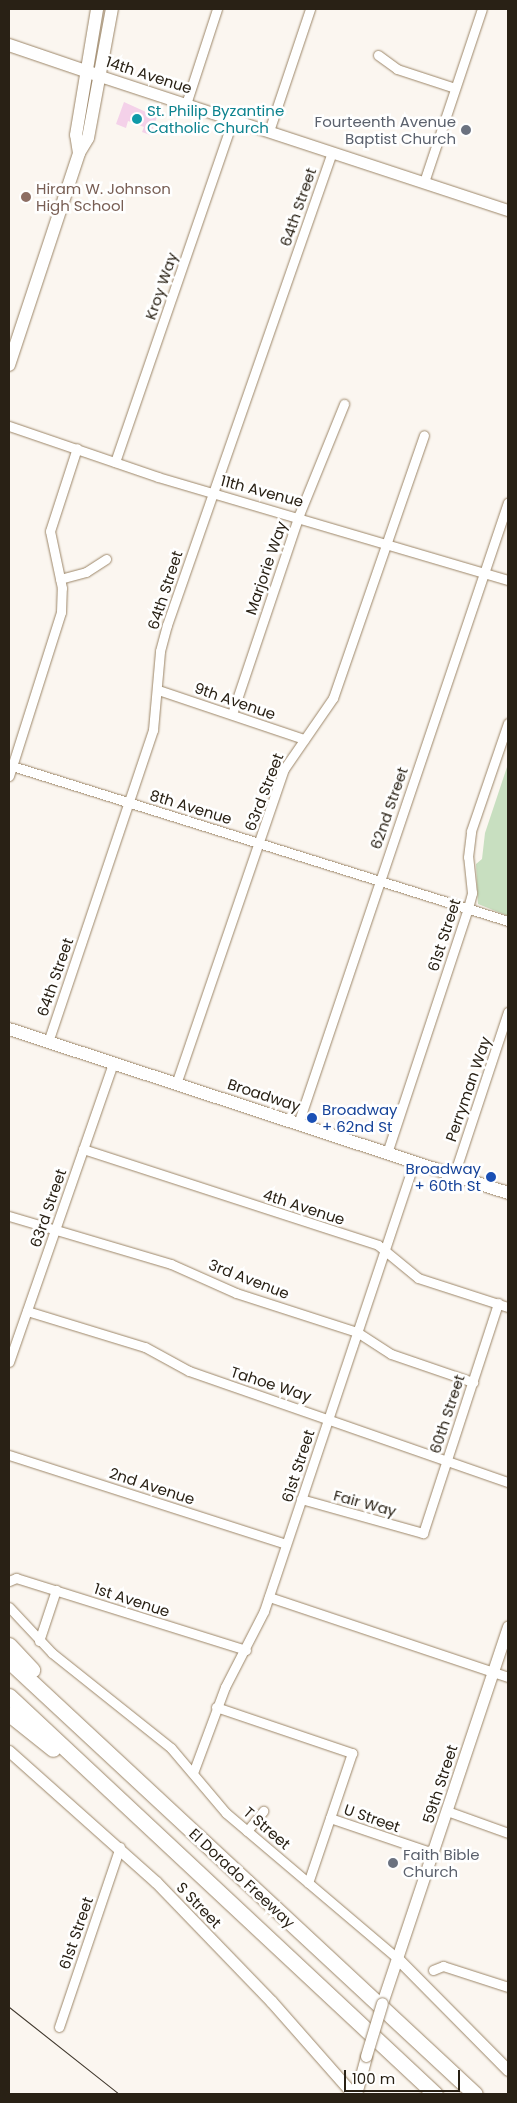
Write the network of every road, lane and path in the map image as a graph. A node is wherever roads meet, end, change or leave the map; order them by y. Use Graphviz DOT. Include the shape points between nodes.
graph roads {
  1 [pos="97,9"];
  2 [pos="112,9"];
  3 [pos="217,9"];
  4 [pos="310,9"];
  5 [pos="482,9"];
  6 [pos="9,44"];
  7 [pos="378,55"];
  8 [pos="87,72"];
  9 [pos="100,76"];
  10 [pos="455,88"];
  11 [pos="186,104"];
  12 [pos="233,119"];
  13 [pos="269,131"];
  14 [pos="332,152"];
  15 [pos="79,153"];
  16 [pos="424,182"];
  17 [pos="508,210"];
  18 [pos="9,365"];
  19 [pos="344,404"];
  20 [pos="9,426"];
  21 [pos="424,435"];
  22 [pos="77,448"];
  23 [pos="115,462"];
  24 [pos="213,492"];
  25 [pos="508,502"];
  26 [pos="299,515"];
  27 [pos="385,542"];
  28 [pos="106,559"];
  29 [pos="484,572"];
  30 [pos="60,578"];
  31 [pos="508,580"];
  32 [pos="158,690"];
  33 [pos="232,714"];
  34 [pos="508,723"];
  35 [pos="304,739"];
  36 [pos="10,766"];
  37 [pos="9,776"];
  38 [pos="129,803"];
  39 [pos="259,842"];
  40 [pos="380,879"];
  41 [pos="468,908"];
  42 [pos="508,921"];
  43 [pos="508,1012"];
  44 [pos="9,1029"];
  45 [pos="48,1042"];
  46 [pos="113,1063"];
  47 [pos="176,1084"];
  48 [pos="298,1124"];
  49 [pos="83,1149"];
  50 [pos="387,1153"];
  51 [pos="414,1162"];
  52 [pos="454,1175"];
  53 [pos="508,1193"];
  54 [pos="9,1216"];
  55 [pos="55,1228"];
  56 [pos="386,1252"];
  57 [pos="498,1304"];
  58 [pos="508,1307"];
  59 [pos="27,1311"];
  60 [pos="357,1332"];
  61 [pos="9,1362"];
  62 [pos="473,1382"];
  63 [pos="328,1417"];
  64 [pos="9,1455"];
  65 [pos="446,1461"];
  66 [pos="508,1482"];
  67 [pos="301,1499"];
  68 [pos="423,1534"];
  69 [pos="286,1544"];
  70 [pos="10,1581"];
  71 [pos="56,1590"];
  72 [pos="268,1597"];
  73 [pos="9,1607"];
  74 [pos="508,1627"];
  75 [pos="39,1641"];
  76 [pos="9,1644"];
  77 [pos="246,1650"];
  78 [pos="9,1661"];
  79 [pos="493,1672"];
  80 [pos="508,1678"];
  81 [pos="9,1696"];
  82 [pos="58,1706"];
  83 [pos="216,1706"];
  84 [pos="9,1714"];
  85 [pos="9,1751"];
  86 [pos="193,1773"];
  87 [pos="263,1811"];
  88 [pos="447,1811"];
  89 [pos="330,1818"];
  90 [pos="148,1824"];
  91 [pos="247,1831"];
  92 [pos="508,1833"];
  93 [pos="120,1847"];
  94 [pos="433,1854"];
  95 [pos="308,1883"];
  96 [pos="398,1959"];
  97 [pos="433,1970"];
  98 [pos="508,1987"];
  99 [pos="58,2027"];
  100 [pos="508,2070"];
  101 [pos="354,2094"];
  102 [pos="435,2094"];
  103 [pos="475,2094"];
  1 -- 8 [label="main road"];
  2 -- 9 [label="main road"];
  3 -- 11 [label="street"];
  4 -- 13 [label="street"];
  5 -- 10 [label="street"];
  6 -- 8 [label="main road, 14th Avenue"];
  7 -- 10 [label="street" via="397,69"];
  8 -- 9 [label="main road, 14th Avenue"];
  8 -- 15 [label="main road" via="76,135"];
  9 -- 11 [label="street, 14th Avenue"];
  9 -- 15 [label="main road" via="88,138"];
  10 -- 16 [label="street"];
  11 -- 12 [label="street, 14th Avenue"];
  12 -- 13 [label="street, 14th Avenue"];
  12 -- 23 [label="street, Kroy Way"];
  13 -- 14 [label="street, 14th Avenue"];
  14 -- 16 [label="street, 14th Avenue"];
  14 -- 24 [label="street, 64th Street"];
  15 -- 18 [label="main road"];
  16 -- 17 [label="street, 14th Avenue"];
  19 -- 26 [label="street, Marjorie Way"];
  20 -- 22 [label="street, 11th Avenue"];
  21 -- 27 [label="street, 63rd Street"];
  22 -- 23 [label="street, 11th Avenue"];
  22 -- 30 [label="street" via="50,531 52,554"];
  23 -- 24 [label="street, 11th Avenue"];
  24 -- 26 [label="street, 11th Avenue"];
  24 -- 32 [label="street, 64th Street" via="164,636"];
  25 -- 29 [label="street, 62nd Street"];
  26 -- 27 [label="street, 11th Avenue"];
  26 -- 33 [label="street, Marjorie Way"];
  27 -- 29 [label="street, 11th Avenue"];
  27 -- 35 [label="street, 63rd Street" via="333,698"];
  28 -- 30 [label="street" via="86,572"];
  29 -- 31 [label="street, 11th Avenue"];
  29 -- 40 [label="street, 62nd Street"];
  30 -- 36 [label="street" via="62,612"];
  32 -- 33 [label="street, 9th Avenue"];
  32 -- 38 [label="street, 64th Street" via="153,730"];
  33 -- 35 [label="street, 9th Avenue"];
  34 -- 41 [label="street, 61st Street" via="471,831 468,857 472,893"];
  35 -- 39 [label="street, 63rd Street" via="284,769"];
  36 -- 37 [label="street"];
  36 -- 38 [label="street, 8th Avenue"];
  38 -- 39 [label="street, 8th Avenue"];
  38 -- 45 [label="street, 64th Street"];
  39 -- 40 [label="street, 8th Avenue"];
  39 -- 47 [label="street, 63rd Street"];
  40 -- 41 [label="street, 8th Avenue"];
  40 -- 48 [label="street, 62nd Street"];
  41 -- 42 [label="street, 8th Avenue"];
  41 -- 50 [label="street, 61st Street"];
  43 -- 52 [label="street, Perryman Way"];
  44 -- 45 [label="main road, Broadway"];
  45 -- 46 [label="main road, Broadway"];
  46 -- 47 [label="main road, Broadway"];
  46 -- 49 [label="street, 63rd Street"];
  47 -- 48 [label="main road, Broadway"];
  48 -- 50 [label="main road, Broadway"];
  49 -- 55 [label="street, 63rd Street"];
  49 -- 56 [label="street, 4th Avenue" via="378,1245"];
  50 -- 51 [label="main road, Broadway"];
  51 -- 52 [label="main road, Broadway"];
  51 -- 56 [label="street, 61st Street"];
  52 -- 53 [label="main road, Broadway"];
  54 -- 55 [label="street, 3rd Avenue"];
  55 -- 59 [label="street, 63rd Street"];
  55 -- 60 [label="street, 3rd Avenue" via="171,1264 236,1292"];
  56 -- 57 [label="street, 4th Avenue" via="418,1278"];
  56 -- 60 [label="street, 61st Street"];
  57 -- 58 [label="street, 4th Avenue"];
  57 -- 62 [label="street, 60th Street"];
  59 -- 61 [label="street, 63rd Street"];
  59 -- 63 [label="street, Tahoe Way" via="145,1348 189,1371"];
  60 -- 62 [label="street, 3rd Avenue" via="391,1354"];
  60 -- 63 [label="street, 61st Street"];
  62 -- 65 [label="street, 60th Street"];
  63 -- 65 [label="street, Tahoe Way"];
  63 -- 67 [label="street, 61st Street"];
  64 -- 69 [label="street, 2nd Avenue"];
  65 -- 66 [label="street, Tahoe Way"];
  65 -- 68 [label="street, 60th Street"];
  67 -- 68 [label="street, Fair Way"];
  67 -- 69 [label="street, 61st Street"];
  69 -- 72 [label="street, 61st Street"];
  70 -- 71 [label="street, 1st Avenue" via="16,1578"];
  71 -- 75 [label="street"];
  71 -- 77 [label="street, 1st Avenue"];
  72 -- 77 [label="street, 61st Street"];
  72 -- 79 [label="street"];
  73 -- 75 [label="street, T Street"];
  74 -- 79 [label="street, 59th Street"];
  75 -- 86 [label="street, T Street" via="171,1748"];
  76 -- 82 [label="highway"];
  77 -- 83 [label="street, 61st Street"];
  78 -- 82 [label="highway, El Dorado Freeway"];
  79 -- 80 [label="street"];
  79 -- 88 [label="street, 59th Street"];
  81 -- 90 [label="highway, El Dorado Freeway"];
  82 -- 103 [label="highway, El Dorado Freeway"];
  83 -- 86 [label="street, 61st Street"];
  83 -- 89 [label="street" via="352,1753"];
  84 -- 90 [label="highway"];
  85 -- 93 [label="street, S Street"];
  86 -- 91 [label="street, T Street" via="215,1801"];
  87 -- 91 [label="street"];
  88 -- 92 [label="street"];
  88 -- 94 [label="street, 59th Street"];
  89 -- 94 [label="street, U Street"];
  89 -- 95 [label="street"];
  90 -- 102 [label="highway, El Dorado Freeway"];
  91 -- 95 [label="street, T Street"];
  93 -- 99 [label="street, 61st Street"];
  93 -- 101 [label="street, S Street" via="253,1981"];
  94 -- 96 [label="street, 59th Street"];
  95 -- 96 [label="street, T Street"];
  96 -- 100 [label="street, T Street"];
  96 -- 101 [label="street, 59th Street, bridge"];
  97 -- 98 [label="street" via="443,1966"];
}
